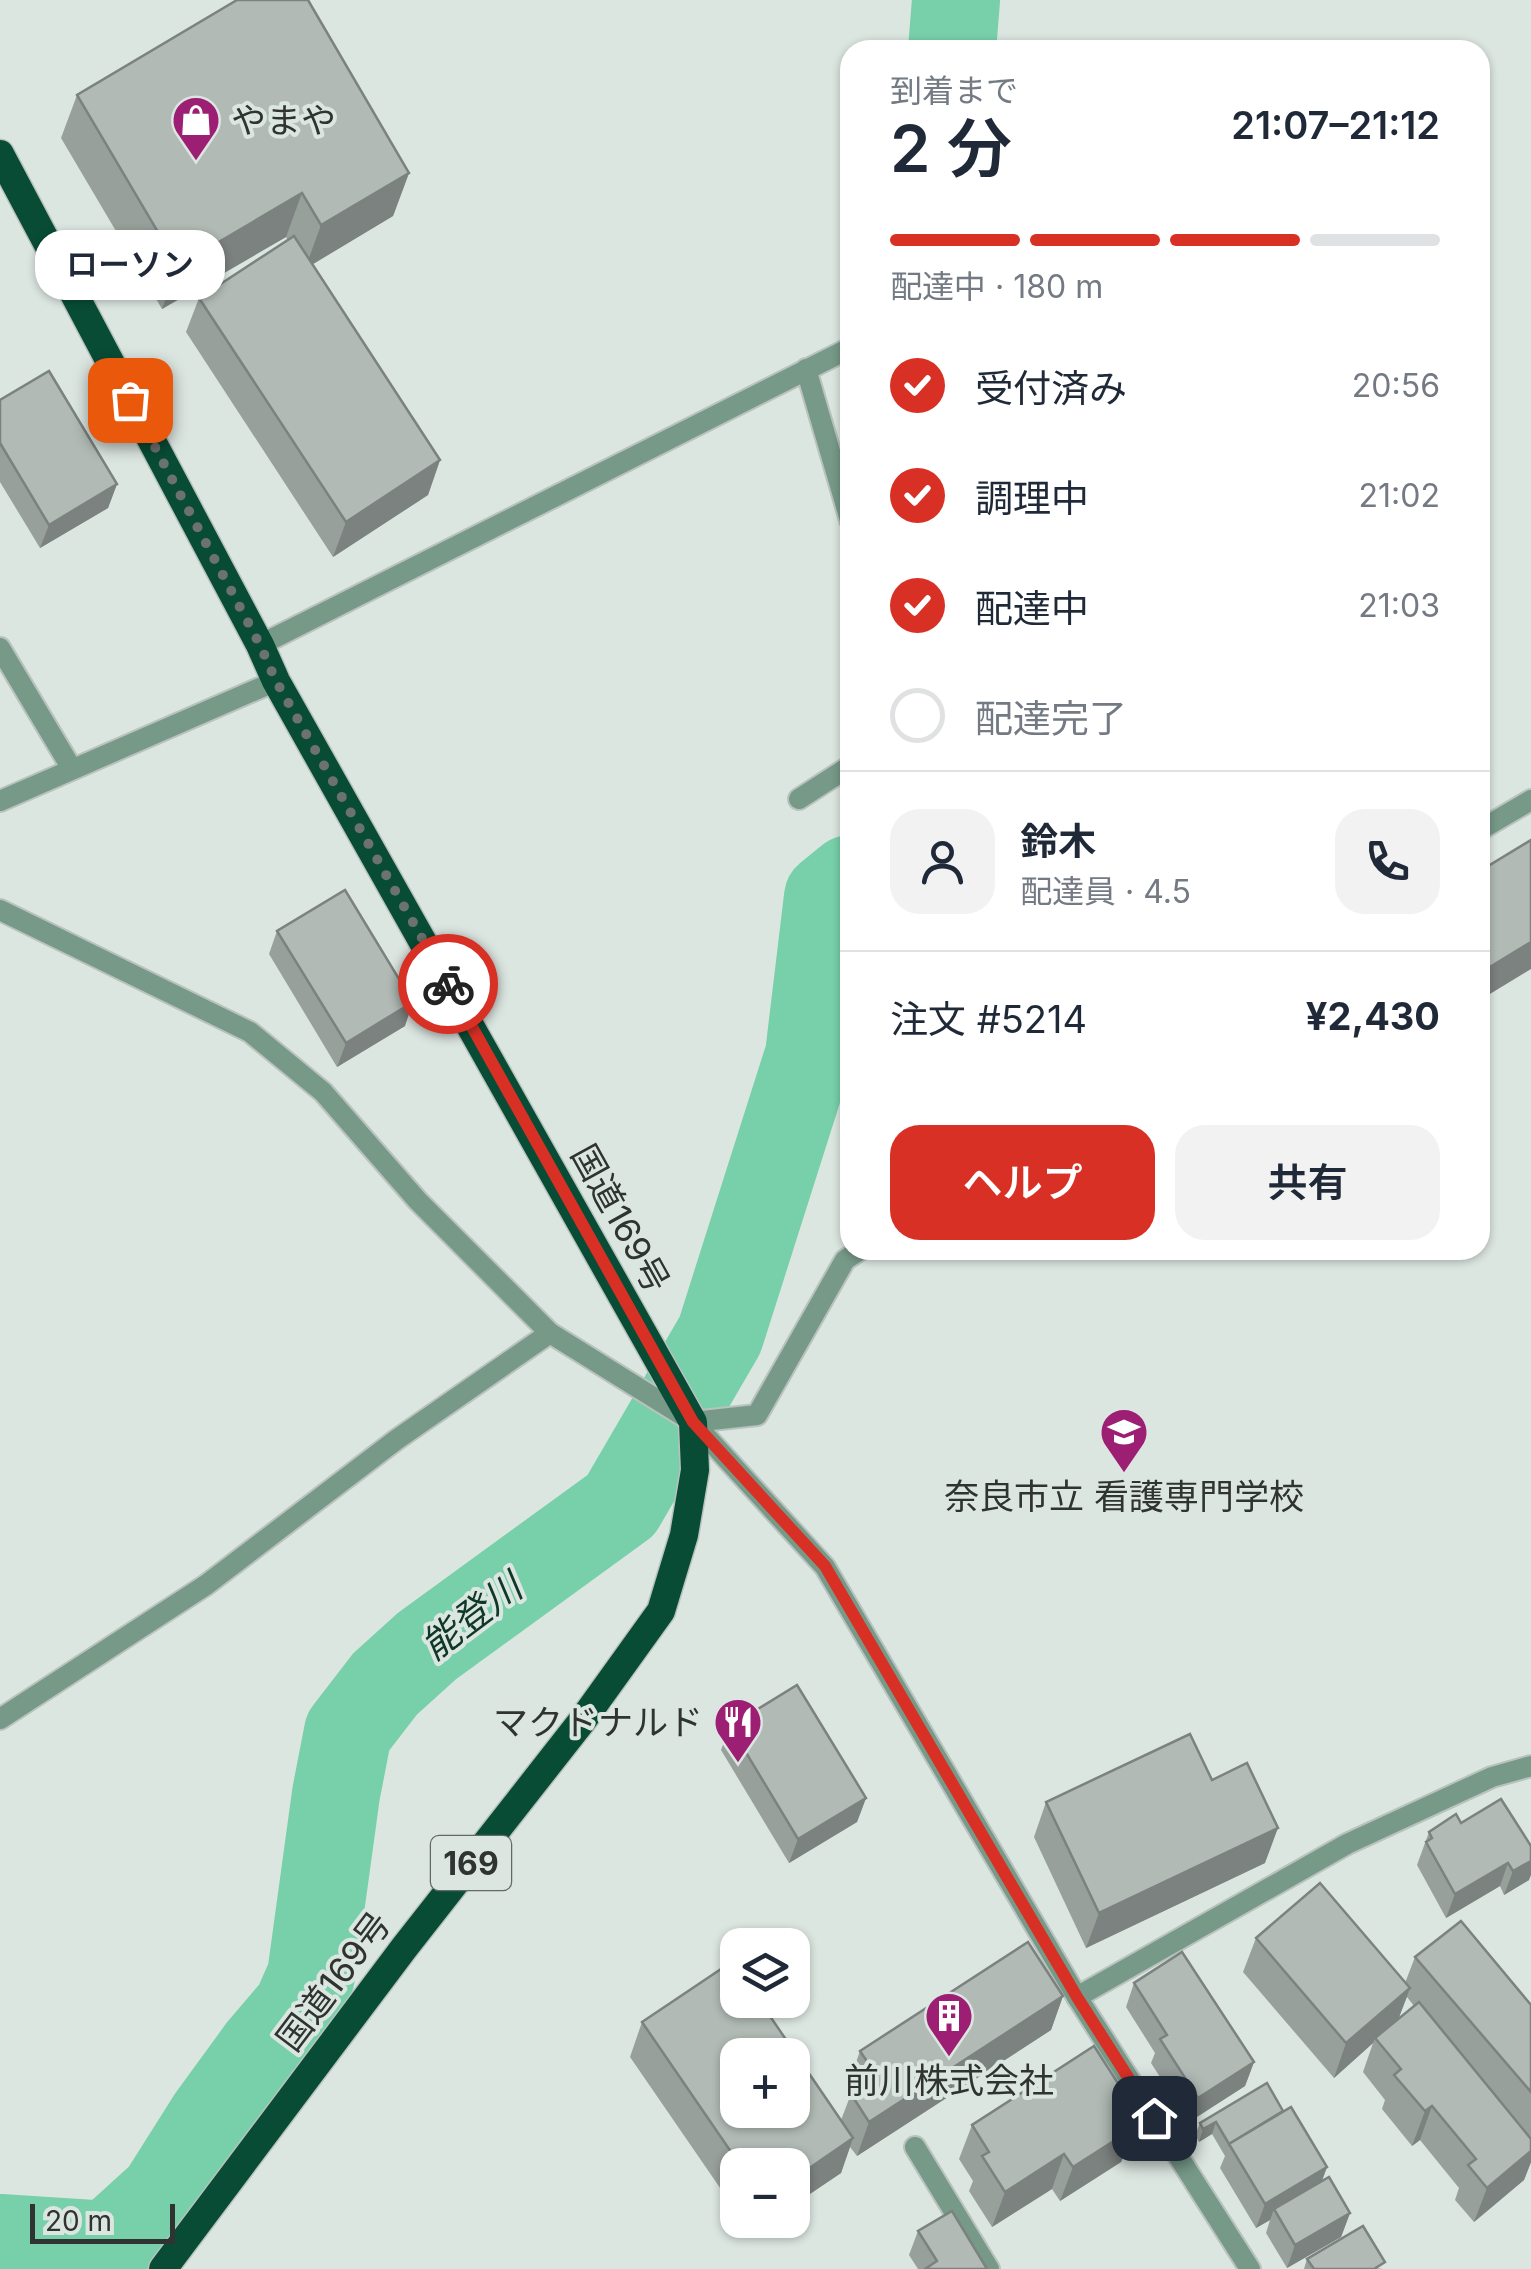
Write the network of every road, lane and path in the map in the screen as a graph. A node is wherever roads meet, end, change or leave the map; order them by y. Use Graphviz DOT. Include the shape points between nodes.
graph roads {
  1 [pos="0,154"];
  2 [pos="840,353"];
  3 [pos="806,369"];
  4 [pos="840,486"];
  5 [pos="260,645"];
  6 [pos="0,648"];
  7 [pos="276,681"];
  8 [pos="72,769"];
  9 [pos="840,773"];
  10 [pos="799,800"];
  11 [pos="1531,800"];
  12 [pos="0,801"];
  13 [pos="1490,824"];
  14 [pos="0,910"];
  15 [pos="845,1260"];
  16 [pos="550,1333"];
  17 [pos="693,1422"];
  18 [pos="0,1720"];
  19 [pos="1531,1766"];
  20 [pos="1077,1997"];
  21 [pos="915,2147"];
  22 [pos="163,2269"];
  23 [pos="989,2269"];
  24 [pos="1250,2269"];
  1 -- 5 [label="highway, 国道169号 / 169"];
  2 -- 3 [label="street"];
  3 -- 4 [label="street"];
  3 -- 5 [label="street"];
  5 -- 7 [label="highway, 国道169号 / 169"];
  6 -- 8 [label="street"];
  7 -- 8 [label="street"];
  7 -- 17 [label="highway, 国道169号 / 169"];
  8 -- 12 [label="street"];
  9 -- 10 [label="street"];
  11 -- 13 [label="street"];
  14 -- 16 [label="street" via="250,1032 323,1092 418,1201"];
  15 -- 17 [label="street" via="757,1415"];
  16 -- 17 [label="street"];
  16 -- 18 [label="street" via="206,1585"];
  17 -- 20 [label="street" via="825,1566"];
  17 -- 22 [label="highway, 国道169号 / 169" via="695,1470 662,1611"];
  19 -- 20 [label="street" via="1492,1777 1347,1844"];
  20 -- 24 [label="street"];
  21 -- 23 [label="street"];
}
